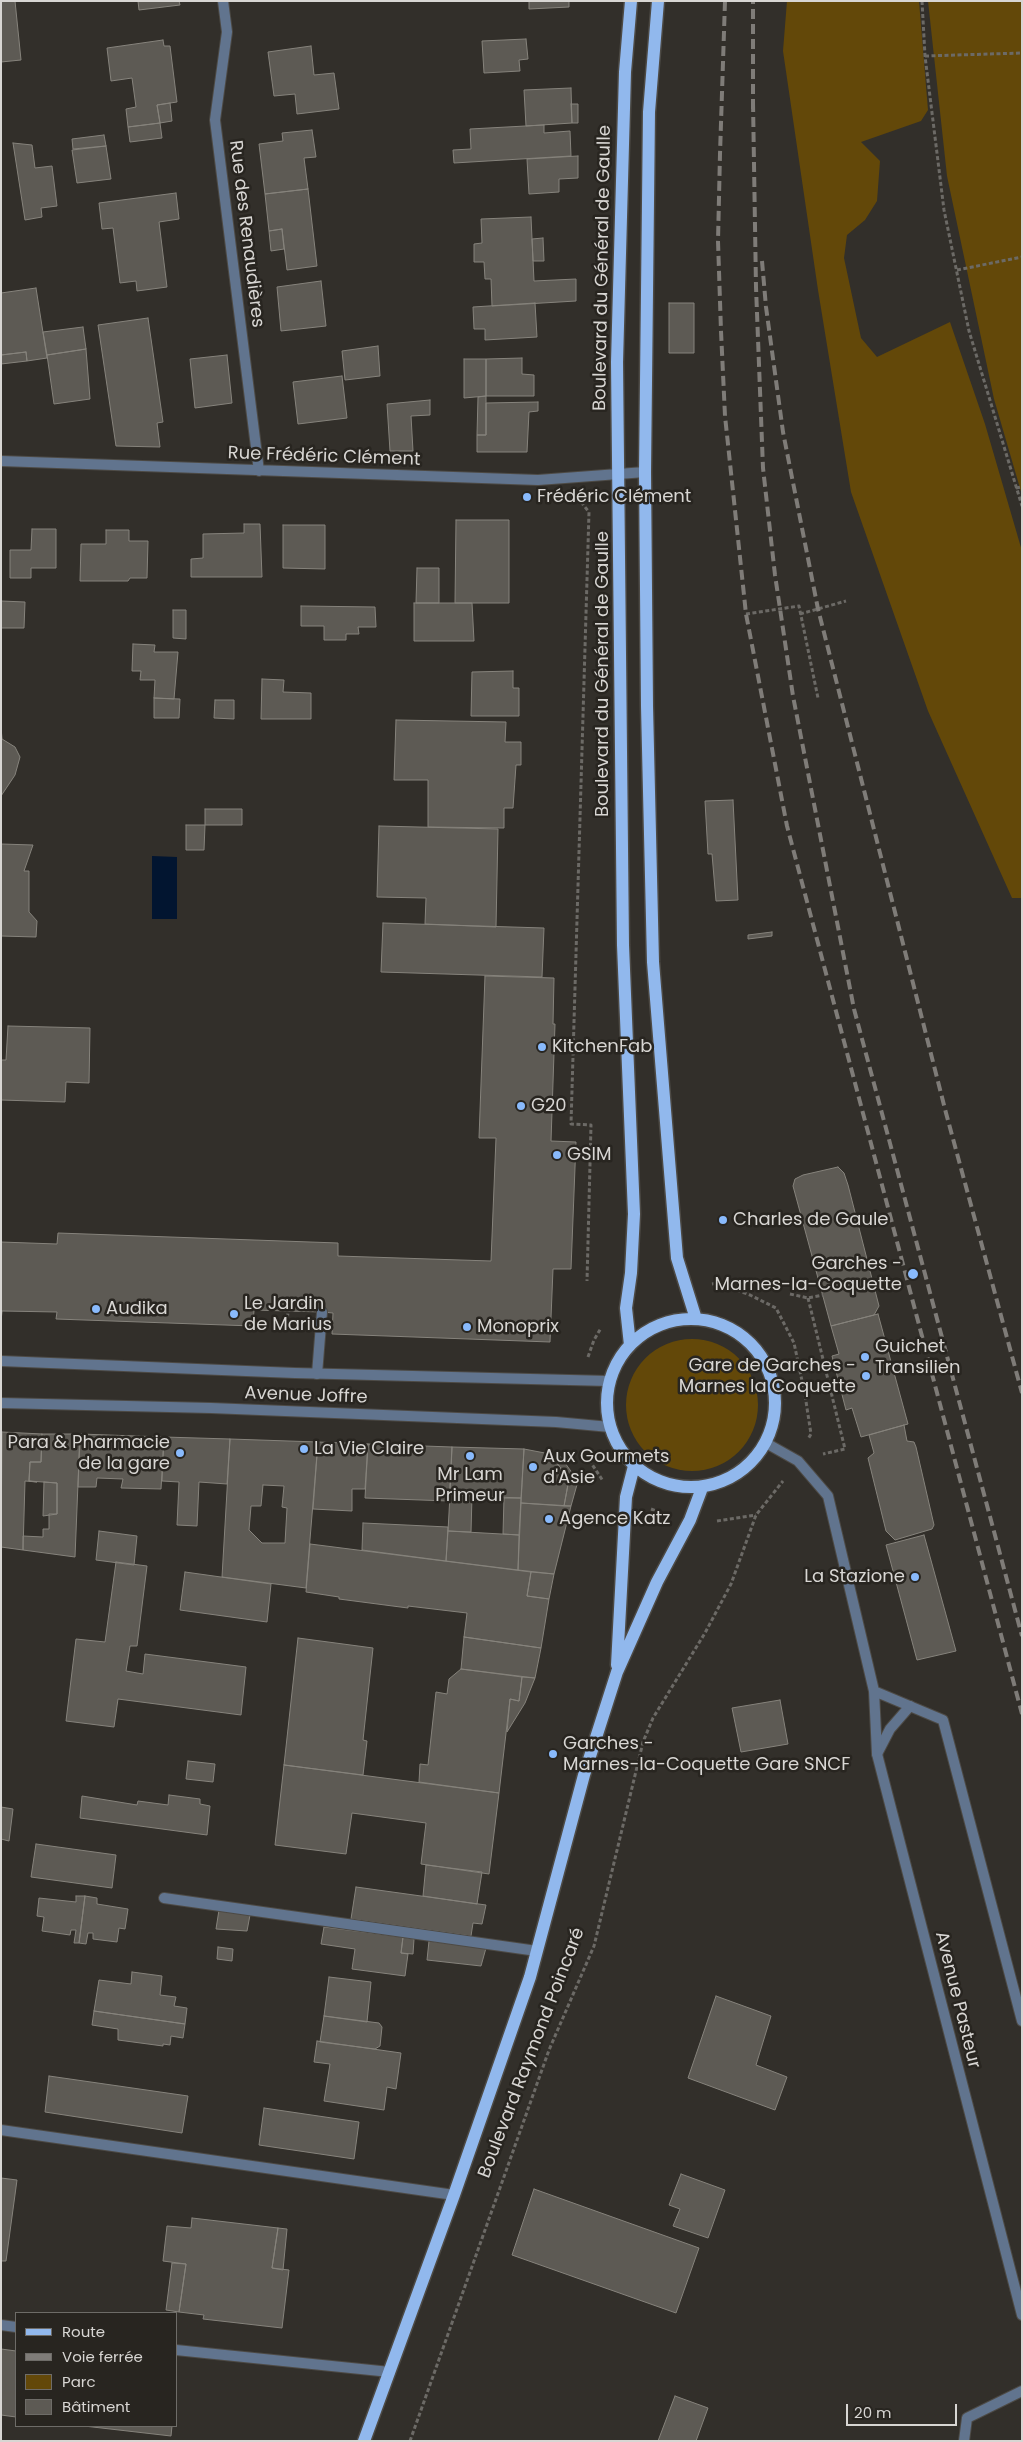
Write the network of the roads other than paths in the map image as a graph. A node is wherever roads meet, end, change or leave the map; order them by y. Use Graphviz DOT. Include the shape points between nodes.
graph roads {
  1 [pos="223,1"];
  2 [pos="631,1"];
  3 [pos="658,1"];
  4 [pos="1,461"];
  5 [pos="259,471"];
  6 [pos="618,472"];
  7 [pos="645,472"];
  8 [pos="322,1312"];
  9 [pos="696,1319"];
  10 [pos="630,1345"];
  11 [pos="1,1361"];
  12 [pos="317,1374"];
  13 [pos="609,1381"];
  14 [pos="1,1403"];
  15 [pos="610,1427"];
  16 [pos="766,1443"];
  17 [pos="634,1466"];
  18 [pos="702,1488"];
  19 [pos="617,1672"];
  20 [pos="874,1691"];
  21 [pos="910,1706"];
  22 [pos="878,1754"];
  23 [pos="164,1898"];
  24 [pos="537,1951"];
  25 [pos="1022,2022"];
  26 [pos="1,2130"];
  27 [pos="454,2195"];
  28 [pos="1022,2315"];
  29 [pos="1,2325"];
  30 [pos="15,2328"];
  31 [pos="178,2350"];
  32 [pos="390,2372"];
  33 [pos="1022,2391"];
  34 [pos="364,2441"];
  35 [pos="964,2441"];
  1 -- 5 [label="street, Rue des Renaudières" via="227,32 215,120"];
  2 -- 6 [label="main road, Boulevard du Général de Gaulle" via="617,362"];
  3 -- 7 [label="main road" via="649,112"];
  4 -- 5 [label="street, Rue Frédéric Clément"];
  5 -- 6 [label="street, Rue Frédéric Clément" via="538,480"];
  6 -- 7 [label="street, Rue Frédéric Clément"];
  6 -- 10 [label="main road, Boulevard du Général de Gaulle" via="622,945 634,1214 626,1308"];
  7 -- 9 [label="main road" via="646,706 653,962 676,1249"];
  8 -- 12 [label="street"];
  9 -- 10 [label="main road" via="661,1325"];
  9 -- 16 [label="main road" via="716,1322 735,1331 750,1343 766,1365 775,1390 775,1418"];
  10 -- 13 [label="main road"];
  11 -- 12 [label="street, Avenue Joffre"];
  12 -- 13 [label="street, Avenue Joffre"];
  13 -- 15 [label="main road"];
  14 -- 15 [label="street, Avenue Joffre" via="211,1408"];
  15 -- 17 [label="main road" via="619,1448"];
  16 -- 18 [label="main road" via="750,1465 727,1480"];
  16 -- 20 [label="street, Avenue Pasteur" via="798,1461 828,1496"];
  17 -- 18 [label="main road" via="654,1480 677,1487"];
  17 -- 19 [label="main road" via="626,1497"];
  18 -- 19 [label="main road" via="690,1520"];
  19 -- 24 [label="main road, Boulevard Raymond Poincaré" via="584,1775"];
  20 -- 21 [label="street"];
  20 -- 22 [label="street, Avenue Pasteur"];
  21 -- 22 [label="street" via="890,1729"];
  21 -- 25 [label="street" via="943,1720"];
  22 -- 28 [label="street, Avenue Pasteur"];
  23 -- 24 [label="street"];
  24 -- 27 [label="main road, Boulevard Raymond Poincaré"];
  26 -- 27 [label="street"];
  27 -- 32 [label="main road, Boulevard Raymond Poincaré"];
  29 -- 30 [label="street"];
  31 -- 32 [label="street"];
  32 -- 34 [label="main road, Boulevard Raymond Poincaré"];
  33 -- 35 [label="street" via="967,2418"];
}
